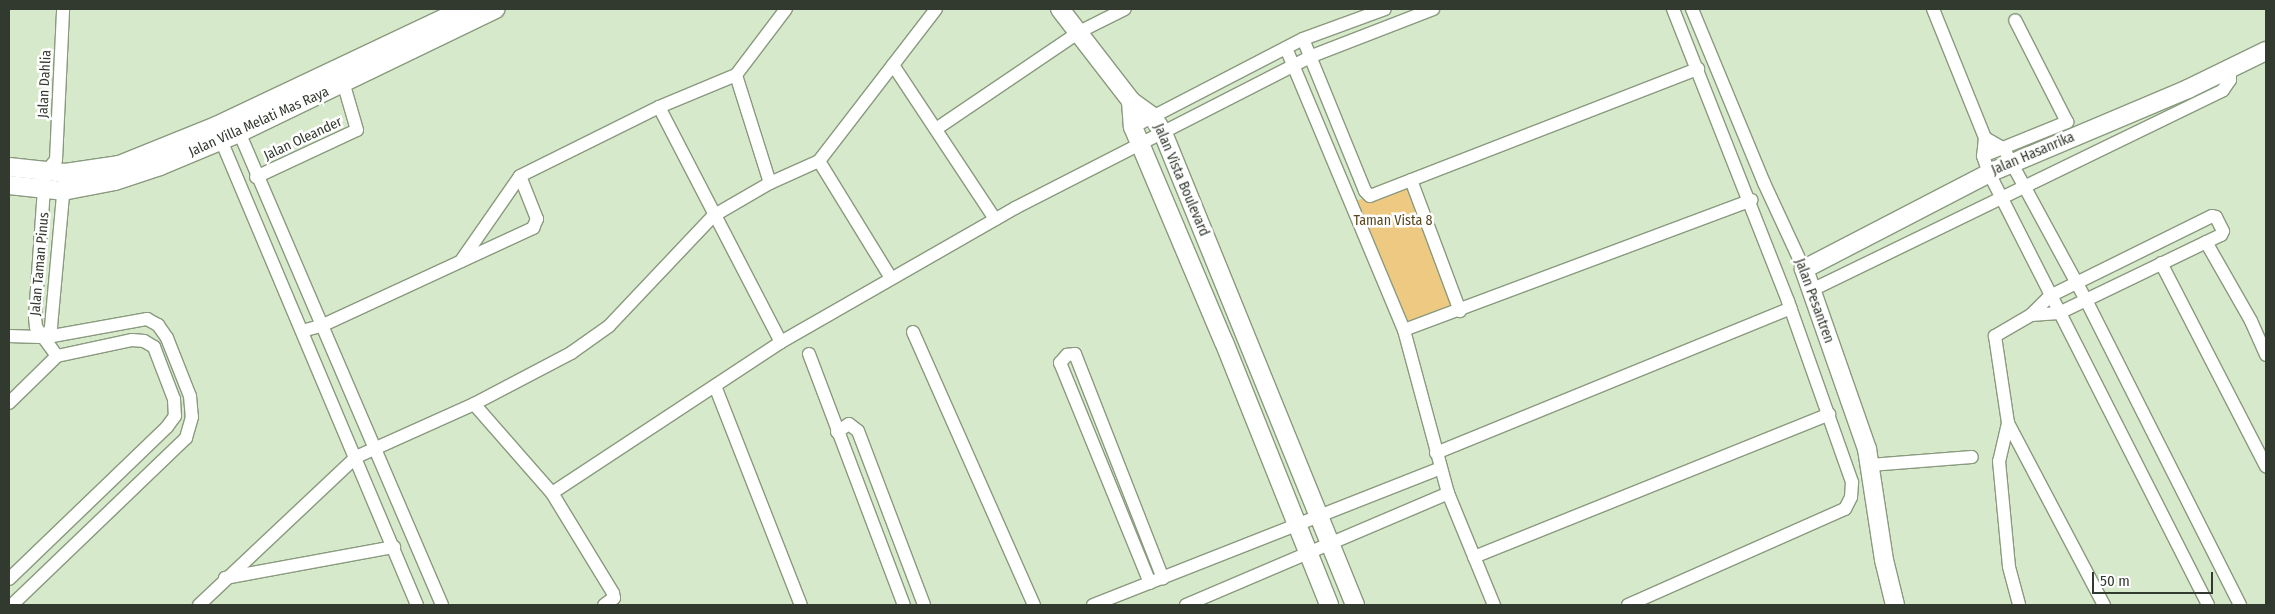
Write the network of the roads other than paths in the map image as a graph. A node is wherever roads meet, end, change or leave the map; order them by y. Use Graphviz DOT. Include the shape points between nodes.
graph roads {
  1 [pos="62,9"];
  2 [pos="464,9"];
  3 [pos="496,9"];
  4 [pos="786,9"];
  5 [pos="936,9"];
  6 [pos="1060,9"];
  7 [pos="1125,9"];
  8 [pos="1385,9"];
  9 [pos="1433,9"];
  10 [pos="1673,9"];
  11 [pos="1692,9"];
  12 [pos="1933,9"];
  13 [pos="2015,20"];
  14 [pos="1079,32"];
  15 [pos="1303,39"];
  16 [pos="1286,48"];
  17 [pos="2266,50"];
  18 [pos="1312,56"];
  19 [pos="1295,64"];
  20 [pos="893,65"];
  21 [pos="2230,68"];
  22 [pos="1698,69"];
  23 [pos="736,75"];
  24 [pos="341,76"];
  25 [pos="1131,101"];
  26 [pos="658,107"];
  27 [pos="1153,117"];
  28 [pos="236,125"];
  29 [pos="1133,127"];
  30 [pos="936,129"];
  31 [pos="218,133"];
  32 [pos="1163,133"];
  33 [pos="1985,138"];
  34 [pos="1141,144"];
  35 [pos="2008,156"];
  36 [pos="819,161"];
  37 [pos="1986,164"];
  38 [pos="9,167"];
  39 [pos="55,169"];
  40 [pos="520,176"];
  41 [pos="256,177"];
  42 [pos="1410,180"];
  43 [pos="770,182"];
  44 [pos="9,185"];
  45 [pos="2023,186"];
  46 [pos="43,191"];
  47 [pos="63,192"];
  48 [pos="2002,197"];
  49 [pos="1751,200"];
  50 [pos="714,216"];
  51 [pos="995,219"];
  52 [pos="2206,242"];
  53 [pos="461,261"];
  54 [pos="2161,263"];
  55 [pos="1804,269"];
  56 [pos="891,278"];
  57 [pos="2076,282"];
  58 [pos="1820,286"];
  59 [pos="2050,296"];
  60 [pos="2086,300"];
  61 [pos="1791,308"];
  62 [pos="1460,311"];
  63 [pos="2060,313"];
  64 [pos="2031,315"];
  65 [pos="321,326"];
  66 [pos="1404,330"];
  67 [pos="302,331"];
  68 [pos="913,332"];
  69 [pos="9,336"];
  70 [pos="47,337"];
  71 [pos="781,342"];
  72 [pos="809,354"];
  73 [pos="2266,355"];
  74 [pos="57,356"];
  75 [pos="715,386"];
  76 [pos="9,403"];
  77 [pos="474,404"];
  78 [pos="1829,414"];
  79 [pos="2008,423"];
  80 [pos="837,432"];
  81 [pos="375,448"];
  82 [pos="1436,453"];
  83 [pos="356,457"];
  84 [pos="1972,458"];
  85 [pos="1870,465"];
  86 [pos="2266,466"];
  87 [pos="1440,468"];
  88 [pos="552,493"];
  89 [pos="1448,493"];
  90 [pos="1319,517"];
  91 [pos="1297,526"];
  92 [pos="1330,545"];
  93 [pos="394,547"];
  94 [pos="1309,555"];
  95 [pos="1474,557"];
  96 [pos="225,578"];
  97 [pos="1163,578"];
  98 [pos="9,579"];
  99 [pos="1150,583"];
  100 [pos="12,605"];
  101 [pos="199,605"];
  102 [pos="418,605"];
  103 [pos="442,605"];
  104 [pos="604,605"];
  105 [pos="801,605"];
  106 [pos="904,605"];
  107 [pos="924,605"];
  108 [pos="1034,605"];
  109 [pos="1093,605"];
  110 [pos="1186,605"];
  111 [pos="1329,605"];
  112 [pos="1355,605"];
  113 [pos="1494,605"];
  114 [pos="1628,605"];
  115 [pos="1896,605"];
  116 [pos="2019,605"];
  117 [pos="2104,605"];
  118 [pos="2208,605"];
  119 [pos="2240,605"];
  1 -- 39 [label="street, Jalan Dahlia"];
  2 -- 24 [label="street, Jalan Villa Melati Mas Raya"];
  3 -- 24 [label="street, Jalan Villa Melati Mas Raya"];
  4 -- 23 [label="street"];
  5 -- 20 [label="street"];
  6 -- 14 [label="street"];
  7 -- 14 [label="street"];
  8 -- 15 [label="street"];
  9 -- 18 [label="street"];
  10 -- 22 [label="street"];
  11 -- 55 [label="street, Jalan Pesantren" via="1764,183"];
  12 -- 33 [label="street"];
  13 -- 35 [label="street" via="2068,120 2065,125"];
  14 -- 25 [label="street"];
  14 -- 30 [label="street"];
  15 -- 16 [label="street"];
  15 -- 18 [label="street"];
  16 -- 19 [label="street"];
  16 -- 27 [label="street"];
  17 -- 21 [label="street, Jalan Hasanrika"];
  18 -- 19 [label="street"];
  18 -- 42 [label="street" via="1367,194"];
  19 -- 32 [label="street"];
  19 -- 66 [label="street"];
  20 -- 30 [label="street"];
  20 -- 36 [label="street"];
  21 -- 35 [label="street, Jalan Hasanrika"];
  21 -- 45 [label="street" via="2230,80 2223,90"];
  22 -- 42 [label="street"];
  22 -- 49 [label="street"];
  23 -- 26 [label="street"];
  23 -- 43 [label="street"];
  24 -- 28 [label="street, Jalan Villa Melati Mas Raya"];
  24 -- 41 [label="street, Jalan Oleander" via="357,130"];
  25 -- 27 [label="street, Jalan Vista Boulevard"];
  25 -- 29 [label="street, Jalan Vista Boulevard"];
  26 -- 40 [label="street"];
  26 -- 50 [label="street"];
  27 -- 29 [label="street"];
  27 -- 32 [label="street, Jalan Vista Boulevard"];
  28 -- 31 [label="street, Jalan Villa Melati Mas Raya"];
  28 -- 41 [label="street"];
  29 -- 34 [label="street, Jalan Vista Boulevard"];
  30 -- 51 [label="street"];
  31 -- 39 [label="street, Jalan Villa Melati Mas Raya" via="119,165"];
  31 -- 47 [label="street, Jalan Villa Melati Mas Raya" via="115,181"];
  31 -- 67 [label="street"];
  32 -- 34 [label="street"];
  32 -- 90 [label="street, Jalan Vista Boulevard"];
  33 -- 35 [label="street"];
  33 -- 37 [label="street"];
  34 -- 51 [label="street"];
  34 -- 91 [label="street, Jalan Vista Boulevard"];
  35 -- 37 [label="street, Jalan Hasanrika"];
  35 -- 45 [label="street"];
  36 -- 43 [label="street"];
  36 -- 56 [label="street"];
  37 -- 48 [label="street"];
  37 -- 55 [label="street, Jalan Hasanrika"];
  38 -- 39 [label="street, Jalan Villa Melati Mas Raya"];
  39 -- 46 [label="street, Jalan Taman Pinus"];
  39 -- 47 [label="street, Jalan Taman Pinus"];
  40 -- 53 [label="street"];
  40 -- 53 [label="street" via="536,223 533,228"];
  41 -- 65 [label="street"];
  42 -- 62 [label="street"];
  43 -- 50 [label="street"];
  44 -- 46 [label="street, Jalan Villa Melati Mas Raya"];
  45 -- 48 [label="street"];
  45 -- 57 [label="street"];
  46 -- 47 [label="street, Jalan Villa Melati Mas Raya"];
  46 -- 70 [label="street, Jalan Taman Pinus" via="35,317 36,326"];
  47 -- 70 [label="street, Jalan Taman Pinus" via="51,327"];
  48 -- 58 [label="street"];
  48 -- 59 [label="street"];
  49 -- 61 [label="street"];
  49 -- 62 [label="street"];
  50 -- 71 [label="street"];
  50 -- 77 [label="street" via="609,326 571,353"];
  51 -- 56 [label="street"];
  52 -- 54 [label="street"];
  52 -- 57 [label="street" via="2223,231 2214,216"];
  52 -- 73 [label="street" via="2251,321"];
  53 -- 65 [label="street"];
  54 -- 60 [label="street"];
  54 -- 86 [label="street"];
  55 -- 85 [label="street, Jalan Pesantren"];
  56 -- 71 [label="street"];
  57 -- 59 [label="street"];
  57 -- 60 [label="street"];
  59 -- 63 [label="street"];
  59 -- 64 [label="street"];
  60 -- 63 [label="street"];
  60 -- 119 [label="street"];
  61 -- 78 [label="street"];
  61 -- 82 [label="street"];
  62 -- 66 [label="street"];
  63 -- 64 [label="street"];
  63 -- 118 [label="street"];
  64 -- 79 [label="street" via="2000,331 1994,341"];
  65 -- 67 [label="street"];
  65 -- 81 [label="street"];
  66 -- 82 [label="street"];
  67 -- 83 [label="street"];
  68 -- 108 [label="street"];
  69 -- 70 [label="street"];
  70 -- 74 [label="street"];
  70 -- 100 [label="street" via="147,320 158,325 168,338 190,396 192,418 186,438"];
  71 -- 75 [label="street"];
  72 -- 80 [label="street"];
  74 -- 76 [label="street"];
  74 -- 98 [label="street" via="132,340 144,341 154,347 174,399 175,416"];
  75 -- 88 [label="street"];
  75 -- 105 [label="street"];
  77 -- 81 [label="street"];
  77 -- 88 [label="street"];
  78 -- 95 [label="street"];
  78 -- 114 [label="street" via="1852,482 1851,497 1845,508"];
  79 -- 116 [label="street" via="1999,461 2009,567"];
  79 -- 117 [label="street"];
  80 -- 106 [label="street"];
  80 -- 107 [label="street" via="849,424 858,430"];
  81 -- 83 [label="street"];
  81 -- 103 [label="street"];
  82 -- 87 [label="street"];
  83 -- 93 [label="street"];
  83 -- 96 [label="street"];
  84 -- 85 [label="street"];
  85 -- 115 [label="street, Jalan Pesantren" via="1884,560"];
  87 -- 89 [label="street"];
  87 -- 90 [label="street"];
  88 -- 104 [label="street" via="612,593 614,598"];
  89 -- 92 [label="street"];
  89 -- 95 [label="street"];
  90 -- 91 [label="street"];
  90 -- 92 [label="street, Jalan Vista Boulevard"];
  91 -- 94 [label="street, Jalan Vista Boulevard"];
  91 -- 97 [label="street"];
  92 -- 94 [label="street"];
  92 -- 112 [label="street, Jalan Vista Boulevard"];
  93 -- 96 [label="street"];
  93 -- 102 [label="street"];
  94 -- 110 [label="street"];
  94 -- 111 [label="street, Jalan Vista Boulevard"];
  95 -- 113 [label="street"];
  96 -- 101 [label="street"];
  97 -- 99 [label="street"];
  97 -- 99 [label="street" via="1075,354 1067,355 1060,362"];
  99 -- 109 [label="street"];
}
